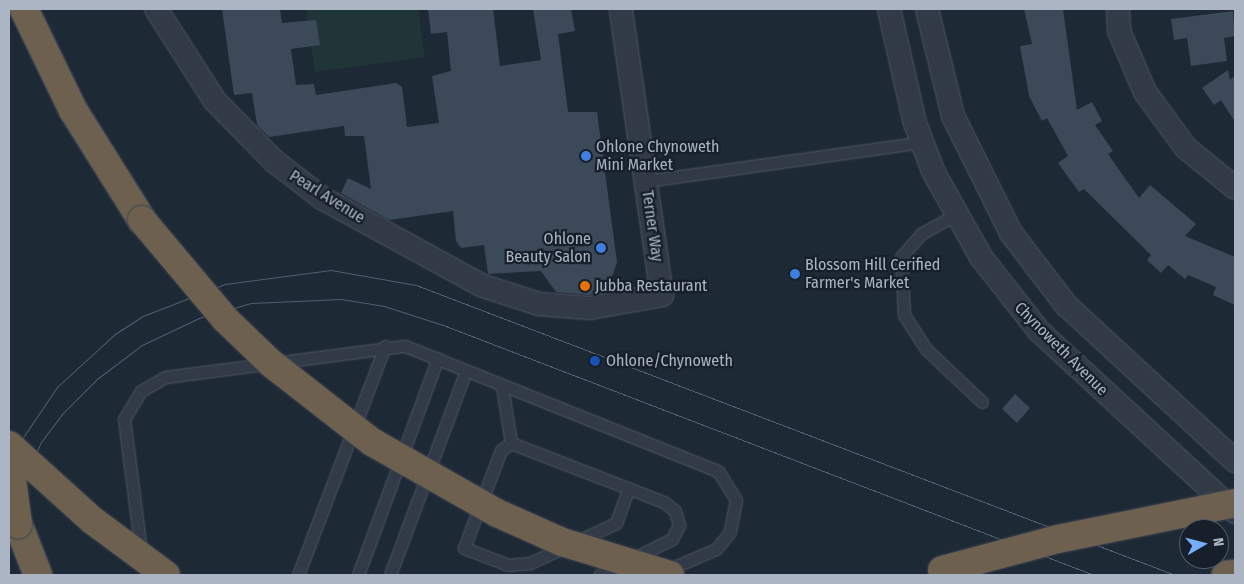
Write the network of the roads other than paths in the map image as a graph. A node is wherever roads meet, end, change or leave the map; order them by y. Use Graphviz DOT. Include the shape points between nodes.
graph roads {
  1 [pos="24,9"];
  2 [pos="156,9"];
  3 [pos="621,9"];
  4 [pos="889,9"];
  5 [pos="927,9"];
  6 [pos="1118,9"];
  7 [pos="922,142"];
  8 [pos="646,181"];
  9 [pos="1235,188"];
  10 [pos="955,215"];
  11 [pos="662,295"];
  12 [pos="386,346"];
  13 [pos="438,358"];
  14 [pos="466,371"];
  15 [pos="502,386"];
  16 [pos="982,402"];
  17 [pos="511,443"];
  18 [pos="9,445"];
  19 [pos="9,455"];
  20 [pos="1235,461"];
  21 [pos="629,488"];
  22 [pos="1235,503"];
  23 [pos="1235,512"];
  24 [pos="18,524"];
  25 [pos="934,573"];
  26 [pos="1235,574"];
  27 [pos="25,575"];
  28 [pos="38,575"];
  29 [pos="144,575"];
  30 [pos="166,575"];
  31 [pos="298,575"];
  32 [pos="358,575"];
  33 [pos="390,575"];
  34 [pos="599,575"];
  35 [pos="654,575"];
  36 [pos="670,575"];
  37 [pos="1226,575"];
  1 -- 36 [label="highway, bridge" via="73,110 142,220 225,319 272,364 372,442 497,513 562,542"];
  2 -- 11 [label="street, Pearl Avenue" via="215,101 298,181 483,286 514,298 590,308"];
  3 -- 8 [label="street, Terner Way"];
  4 -- 7 [label="street, Chynoweth Avenue" via="902,79"];
  5 -- 20 [label="street" via="953,116 1011,234 1066,305"];
  6 -- 9 [label="street" via="1120,31 1145,92 1186,148"];
  7 -- 8 [label="lane"];
  7 -- 10 [label="street, Chynoweth Avenue"];
  8 -- 11 [label="street, Terner Way"];
  10 -- 16 [label="lane" via="921,234 901,257 904,315 926,349"];
  10 -- 23 [label="street, Chynoweth Avenue" via="981,257 1039,331"];
  12 -- 13 [label="lane" via="405,346"];
  12 -- 29 [label="lane" via="165,376 141,391 124,419"];
  12 -- 31 [label="lane"];
  13 -- 14 [label="lane"];
  13 -- 32 [label="lane"];
  14 -- 15 [label="lane"];
  14 -- 33 [label="lane"];
  15 -- 17 [label="lane"];
  15 -- 35 [label="lane" via="705,463 728,481 736,512 723,543"];
  17 -- 21 [label="lane"];
  17 -- 21 [label="lane" via="501,450 464,548 508,565 530,563 616,523"];
  18 -- 30 [label="highway, bridge" via="92,520"];
  19 -- 24 [label="highway, bridge"];
  21 -- 34 [label="lane" via="670,505 679,518 677,534 668,543"];
  22 -- 25 [label="highway, bridge" via="1058,539"];
  24 -- 27 [label="highway"];
  24 -- 28 [label="highway"];
  26 -- 37 [label="highway"];
}
